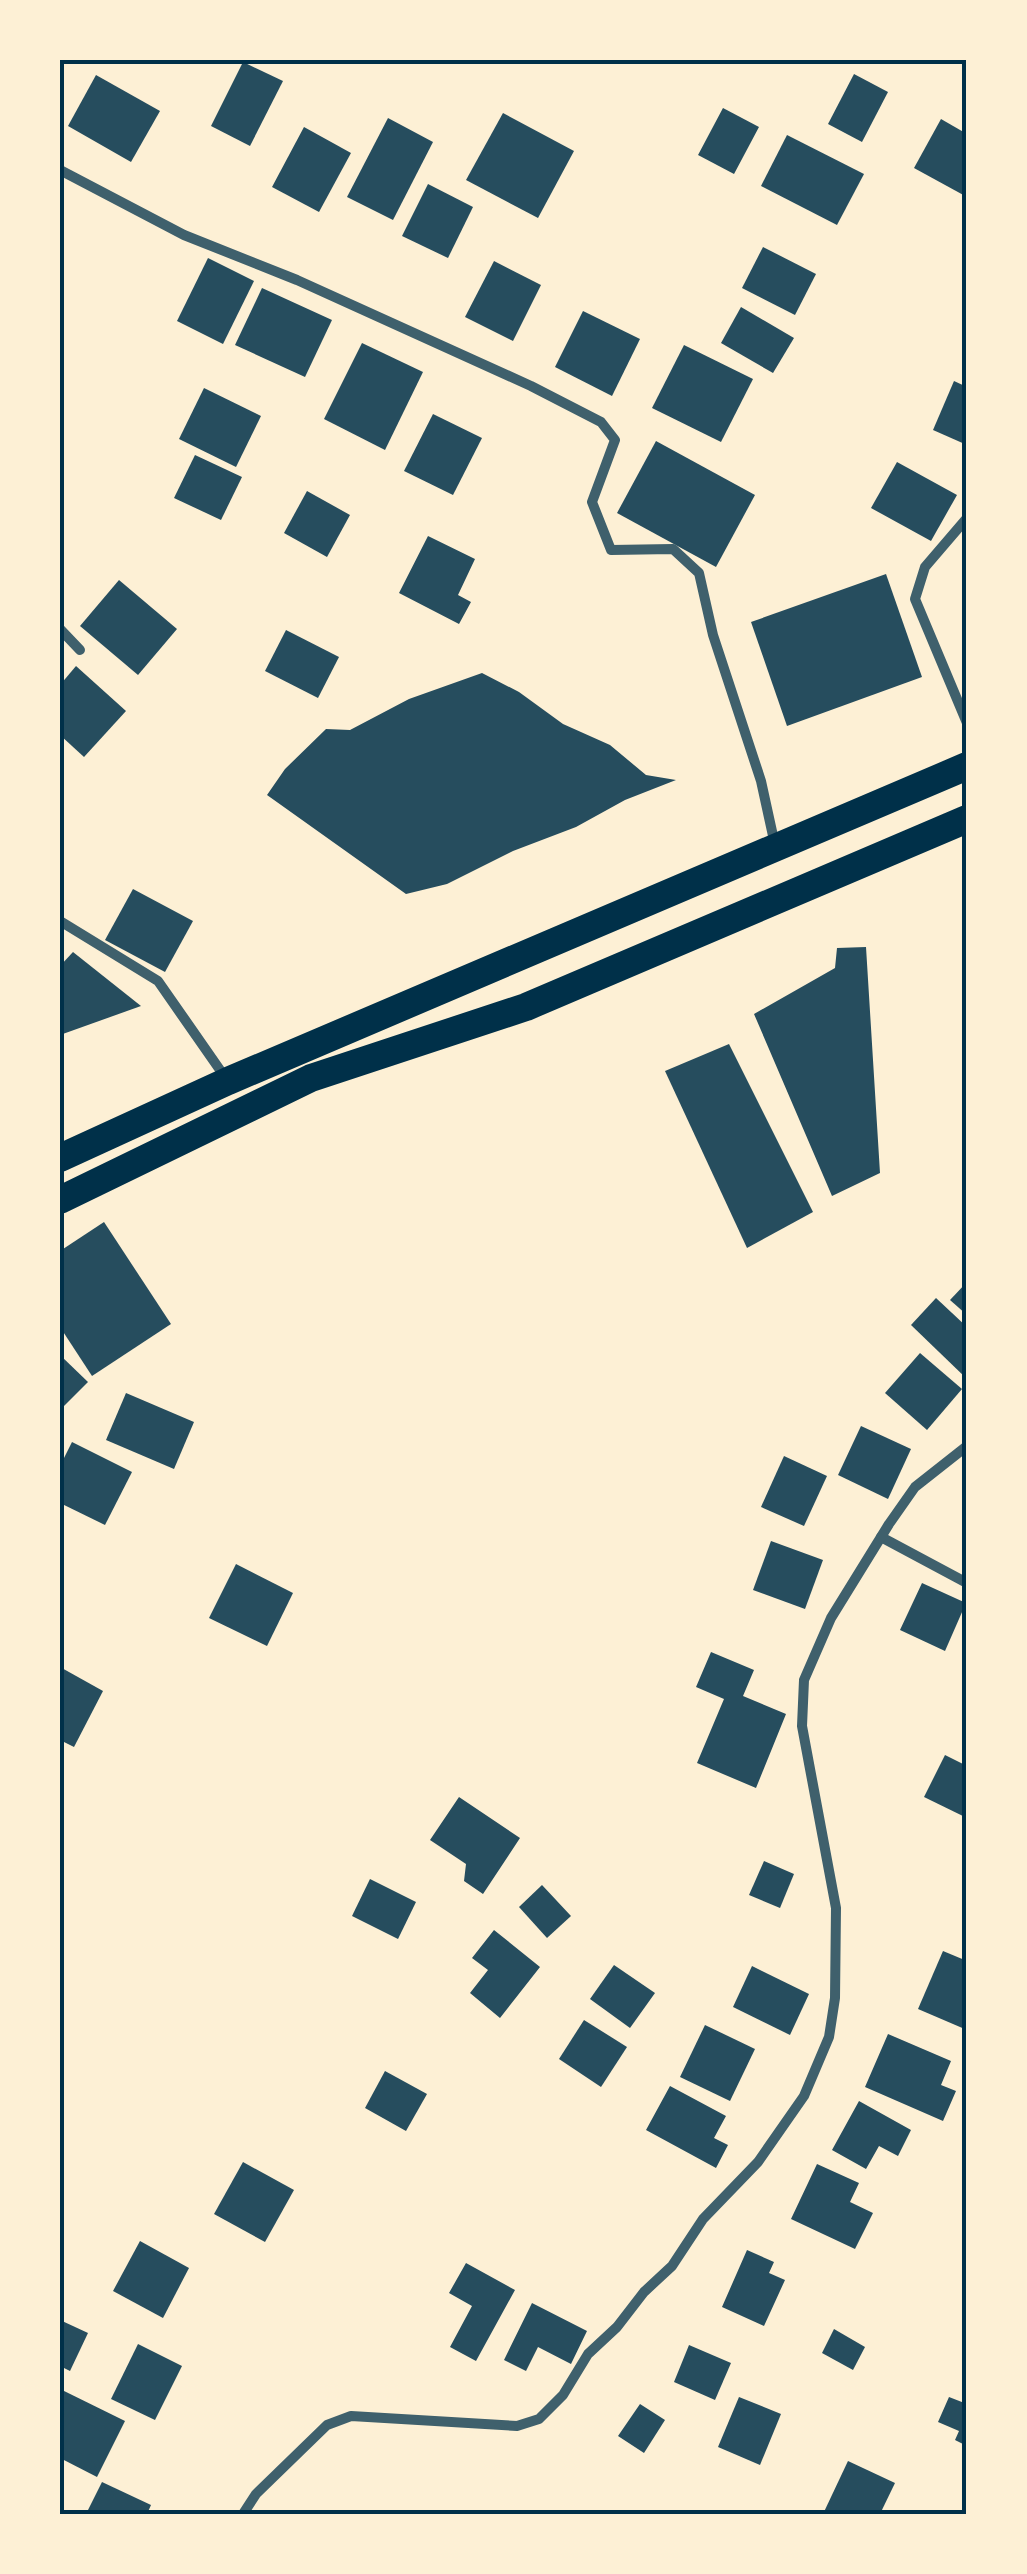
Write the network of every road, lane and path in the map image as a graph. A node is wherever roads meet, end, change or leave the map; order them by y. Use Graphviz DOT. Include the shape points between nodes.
graph roads {
  1 [pos="60,170"];
  2 [pos="967,518"];
  3 [pos="60,629"];
  4 [pos="80,650"];
  5 [pos="967,723"];
  6 [pos="967,766"];
  7 [pos="967,819"];
  8 [pos="775,846"];
  9 [pos="60,921"];
  10 [pos="228,1080"];
  11 [pos="60,1158"];
  12 [pos="60,1200"];
  13 [pos="967,1446"];
  14 [pos="881,1537"];
  15 [pos="967,1583"];
  16 [pos="244,2514"];
  1 -- 8 [label="street" via="184,235 297,280 601,422 615,440 592,502 611,550 674,549 699,574"];
  2 -- 5 [label="street" via="924,568 914,599"];
  3 -- 4 [label="street"];
  6 -- 8 [label="highway"];
  7 -- 12 [label="highway" via="526,1007 311,1078"];
  8 -- 10 [label="highway"];
  9 -- 10 [label="street" via="158,980"];
  10 -- 11 [label="highway"];
  13 -- 14 [label="street" via="915,1487"];
  14 -- 15 [label="street"];
  14 -- 16 [label="street" via="831,1618 804,1680 802,1726 836,1908 835,1998 829,2038 786,2126 538,2419 517,2426 352,2416 326,2425"];
}
